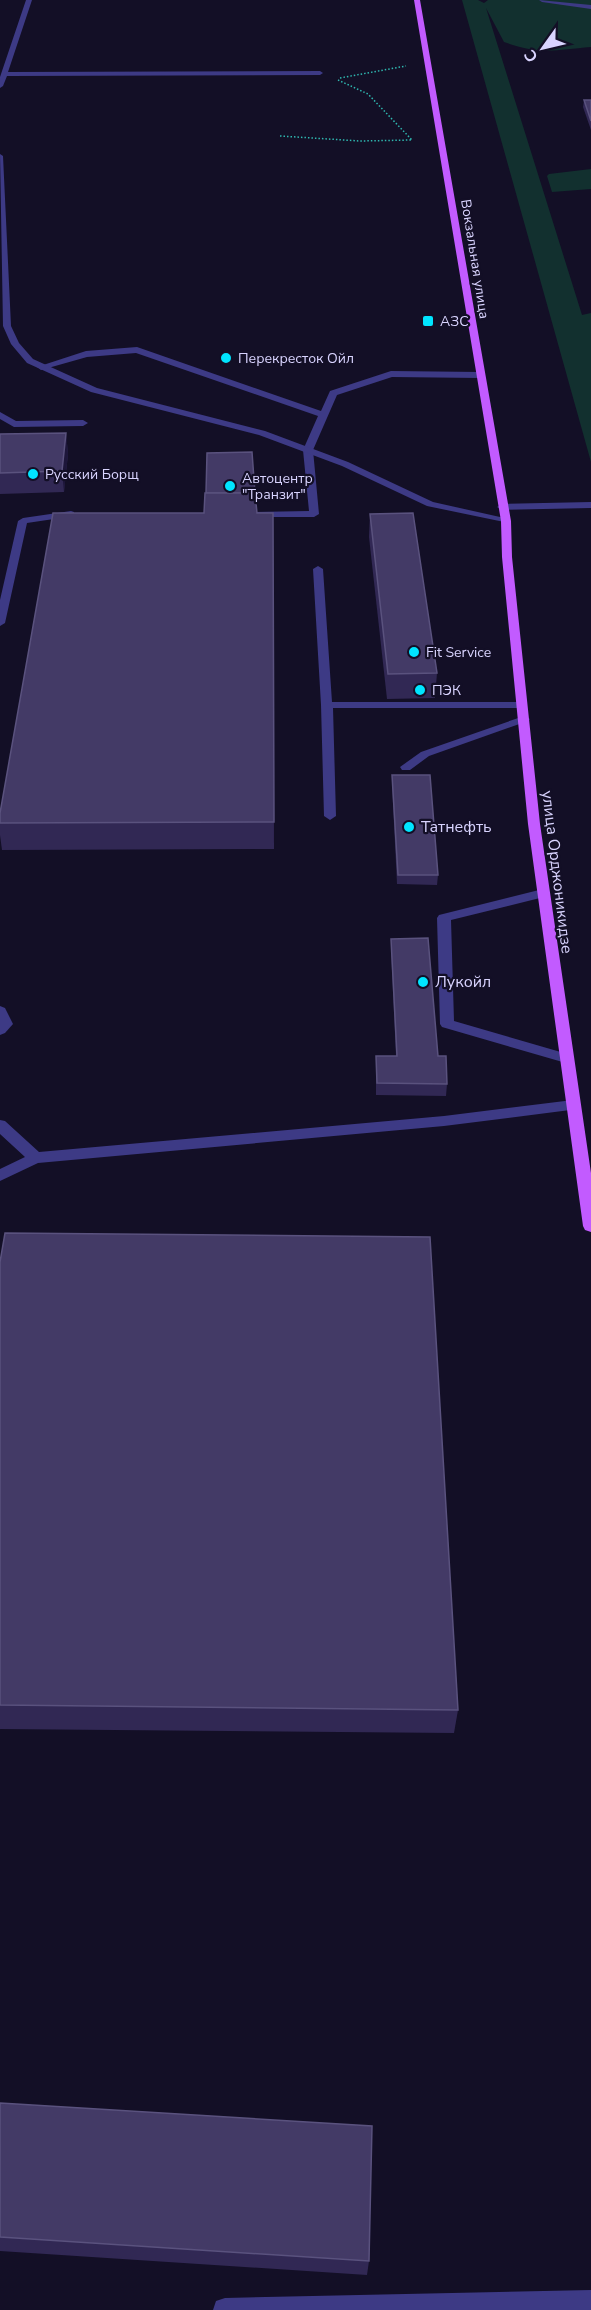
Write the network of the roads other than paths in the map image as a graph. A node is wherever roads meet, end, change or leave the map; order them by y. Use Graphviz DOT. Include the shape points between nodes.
graph roads {
  1 [pos="29,0"];
  2 [pos="417,0"];
  3 [pos="542,0"];
  4 [pos="591,7"];
  5 [pos="321,73"];
  6 [pos="5,74"];
  7 [pos="0,86"];
  8 [pos="0,156"];
  9 [pos="2,275"];
  10 [pos="4,327"];
  11 [pos="41,367"];
  12 [pos="480,375"];
  13 [pos="322,414"];
  14 [pos="0,415"];
  15 [pos="83,423"];
  16 [pos="308,450"];
  17 [pos="591,505"];
  18 [pos="502,507"];
  19 [pos="85,513"];
  20 [pos="245,514"];
  21 [pos="506,521"];
  22 [pos="318,569"];
  23 [pos="0,623"];
  24 [pos="327,705"];
  25 [pos="521,705"];
  26 [pos="524,719"];
  27 [pos="406,766"];
  28 [pos="330,816"];
  29 [pos="543,893"];
  30 [pos="0,1011"];
  31 [pos="0,1030"];
  32 [pos="566,1058"];
  33 [pos="573,1105"];
  34 [pos="0,1125"];
  35 [pos="36,1158"];
  36 [pos="0,1175"];
  37 [pos="591,1226"];
  38 [pos="591,2302"];
  39 [pos="225,2310"];
  1 -- 6 [label="street"];
  2 -- 12 [label="main road, Вокзальная улица"];
  3 -- 4 [label="street"];
  5 -- 6 [label="street"];
  6 -- 7 [label="street"];
  8 -- 9 [label="street"];
  9 -- 10 [label="street"];
  10 -- 11 [label="street" via="30,361"];
  11 -- 13 [label="street" via="86,354 137,350"];
  11 -- 16 [label="street" via="94,390"];
  12 -- 13 [label="street" via="391,374 333,393"];
  12 -- 18 [label="main road, Вокзальная улица"];
  13 -- 16 [label="street"];
  14 -- 15 [label="street" via="14,424"];
  16 -- 20 [label="street" via="314,514"];
  16 -- 21 [label="street" via="430,504"];
  17 -- 18 [label="street"];
  18 -- 21 [label="main road, Вокзальная улица"];
  19 -- 23 [label="street" via="23,521"];
  21 -- 25 [label="main road, улица Орджоникидзе"];
  22 -- 24 [label="street"];
  24 -- 25 [label="street"];
  24 -- 28 [label="street"];
  25 -- 26 [label="main road, улица Орджоникидзе"];
  26 -- 27 [label="street" via="425,753"];
  26 -- 29 [label="main road, улица Орджоникидзе"];
  29 -- 32 [label="main road, улица Орджоникидзе"];
  29 -- 32 [label="street" via="444,918 447,1024"];
  30 -- 31 [label="street" via="6,1024"];
  32 -- 33 [label="main road, улица Орджоникидзе"];
  33 -- 35 [label="street" via="444,1121"];
  33 -- 37 [label="main road, улица Орджоникидзе"];
  34 -- 35 [label="street"];
  35 -- 36 [label="street"];
  38 -- 39 [label="street"];
}
